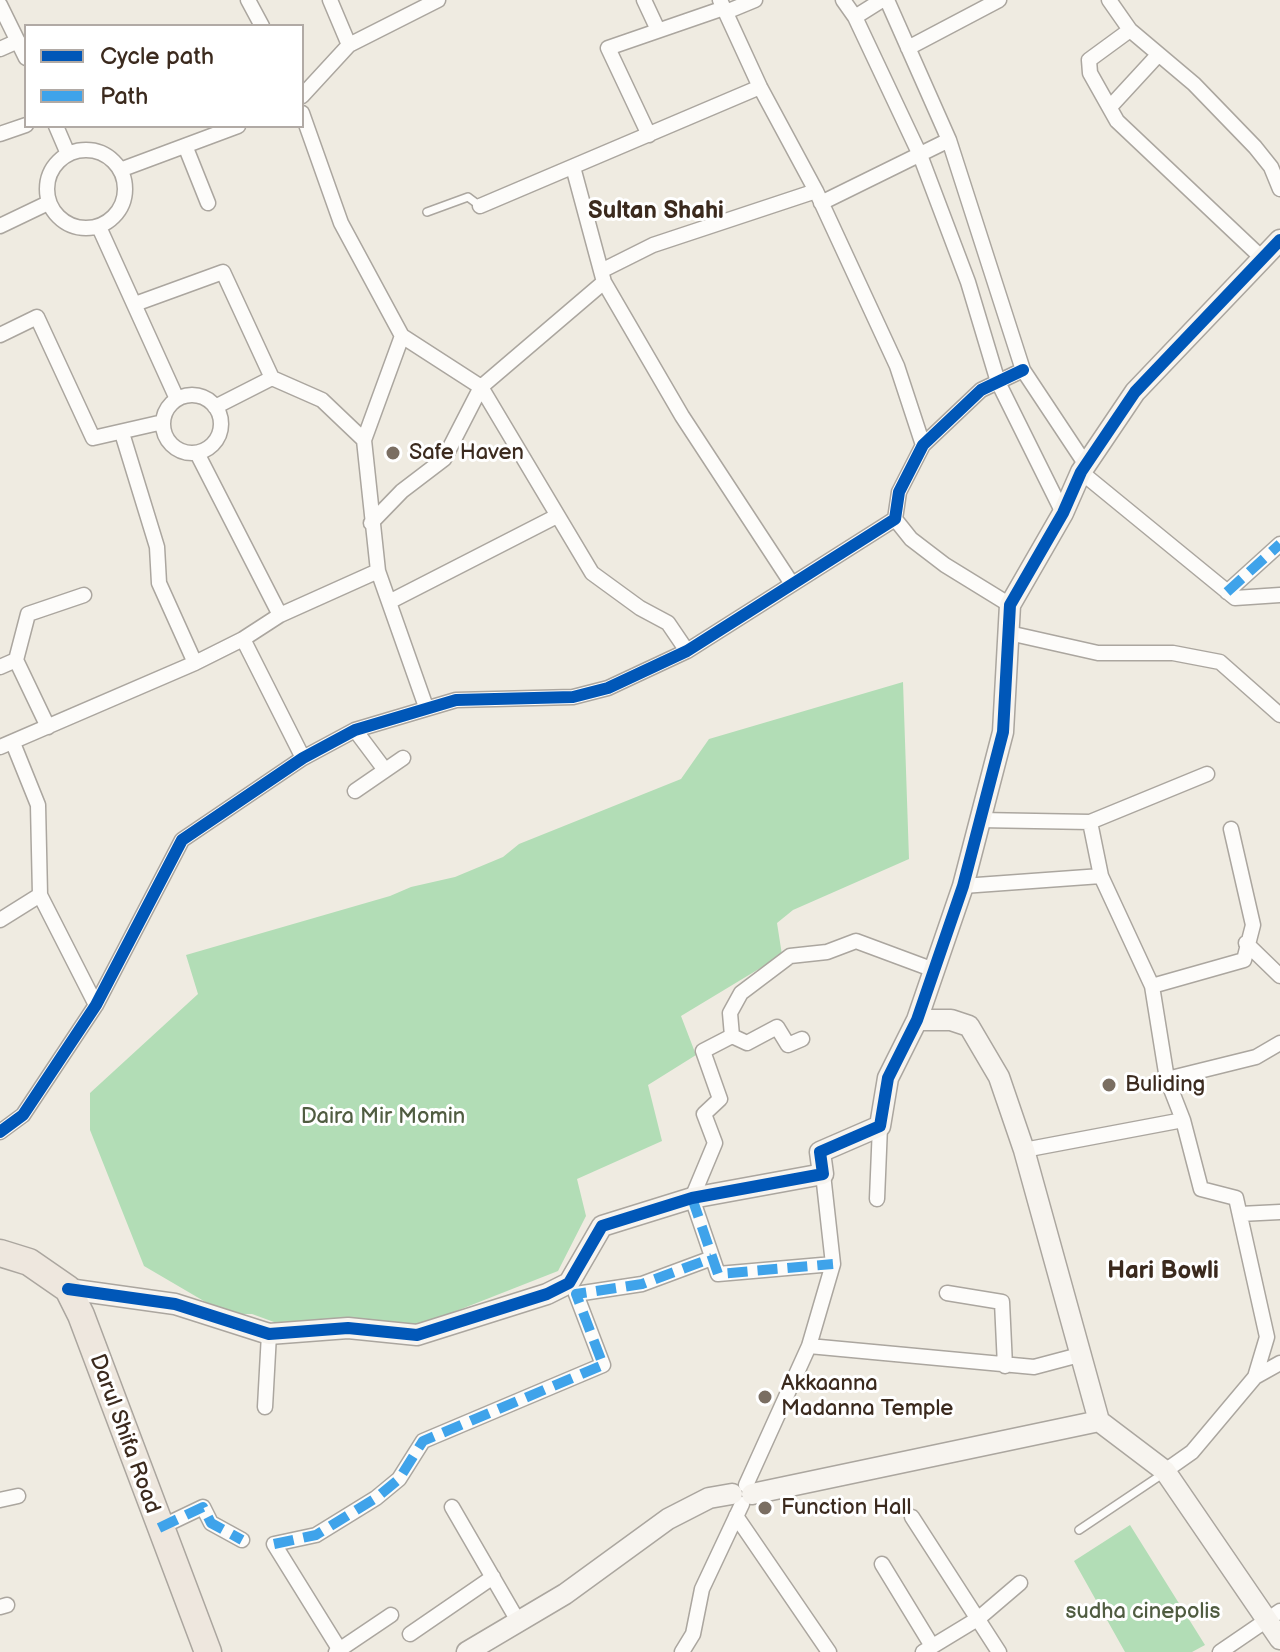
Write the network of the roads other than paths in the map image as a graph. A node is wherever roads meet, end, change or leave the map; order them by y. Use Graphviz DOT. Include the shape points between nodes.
graph roads {
  1 [pos="248,0"];
  2 [pos="330,0"];
  3 [pos="438,0"];
  4 [pos="644,0"];
  5 [pos="755,0"];
  6 [pos="843,0"];
  7 [pos="885,0"];
  8 [pos="999,0"];
  9 [pos="1109,0"];
  10 [pos="0,5"];
  11 [pos="723,7"];
  12 [pos="855,17"];
  13 [pos="261,24"];
  14 [pos="658,30"];
  15 [pos="1130,30"];
  16 [pos="18,41"];
  17 [pos="349,45"];
  18 [pos="908,48"];
  19 [pos="0,49"];
  20 [pos="24,54"];
  21 [pos="1157,56"];
  22 [pos="760,87"];
  23 [pos="304,94"];
  24 [pos="1110,107"];
  25 [pos="304,119"];
  26 [pos="24,126"];
  27 [pos="57,128"];
  28 [pos="233,128"];
  29 [pos="0,134"];
  30 [pos="649,135"];
  31 [pos="949,140"];
  32 [pos="186,148"];
  33 [pos="68,154"];
  34 [pos="920,155"];
  35 [pos="573,167"];
  36 [pos="120,170"];
  37 [pos="1280,189"];
  38 [pos="818,197"];
  39 [pos="48,203"];
  40 [pos="208,203"];
  41 [pos="480,206"];
  42 [pos="427,212"];
  43 [pos="0,226"];
  44 [pos="99,227"];
  45 [pos="1274,249"];
  46 [pos="603,277"];
  47 [pos="135,304"];
  48 [pos="2,332"];
  49 [pos="402,336"];
  50 [pos="1023,370"];
  51 [pos="272,378"];
  52 [pos="998,382"];
  53 [pos="481,387"];
  54 [pos="177,399"];
  55 [pos="215,407"];
  56 [pos="163,422"];
  57 [pos="122,433"];
  58 [pos="364,440"];
  59 [pos="923,445"];
  60 [pos="197,453"];
  61 [pos="1084,468"];
  62 [pos="1063,513"];
  63 [pos="555,517"];
  64 [pos="895,519"];
  65 [pos="371,523"];
  66 [pos="1280,544"];
  67 [pos="378,571"];
  68 [pos="792,584"];
  69 [pos="1227,592"];
  70 [pos="84,595"];
  71 [pos="1280,595"];
  72 [pos="389,602"];
  73 [pos="1010,605"];
  74 [pos="280,615"];
  75 [pos="1009,633"];
  76 [pos="243,639"];
  77 [pos="687,651"];
  78 [pos="16,660"];
  79 [pos="195,663"];
  80 [pos="0,667"];
  81 [pos="426,707"];
  82 [pos="1280,715"];
  83 [pos="48,727"];
  84 [pos="355,730"];
  85 [pos="7,745"];
  86 [pos="303,758"];
  87 [pos="403,758"];
  88 [pos="385,770"];
  89 [pos="1207,774"];
  90 [pos="355,791"];
  91 [pos="980,820"];
  92 [pos="1090,822"];
  93 [pos="1231,829"];
  94 [pos="1101,876"];
  95 [pos="963,886"];
  96 [pos="40,895"];
  97 [pos="0,920"];
  98 [pos="1246,943"];
  99 [pos="934,970"];
  100 [pos="1280,976"];
  101 [pos="1152,986"];
  102 [pos="96,1005"];
  103 [pos="917,1020"];
  104 [pos="732,1036"];
  105 [pos="802,1039"];
  106 [pos="1280,1043"];
  107 [pos="1167,1079"];
  108 [pos="1183,1120"];
  109 [pos="880,1126"];
  110 [pos="0,1132"];
  111 [pos="1024,1150"];
  112 [pos="823,1174"];
  113 [pos="692,1198"];
  114 [pos="877,1199"];
  115 [pos="1280,1212"];
  116 [pos="1240,1214"];
  117 [pos="0,1253"];
  118 [pos="712,1258"];
  119 [pos="833,1264"];
  120 [pos="573,1288"];
  121 [pos="68,1289"];
  122 [pos="947,1293"];
  123 [pos="269,1334"];
  124 [pos="809,1346"];
  125 [pos="1083,1354"];
  126 [pos="1280,1363"];
  127 [pos="1005,1366"];
  128 [pos="1255,1377"];
  129 [pos="265,1407"];
  130 [pos="1099,1421"];
  131 [pos="1165,1471"];
  132 [pos="18,1496"];
  133 [pos="741,1499"];
  134 [pos="0,1500"];
  135 [pos="452,1507"];
  136 [pos="912,1517"];
  137 [pos="159,1528"];
  138 [pos="1079,1530"];
  139 [pos="242,1540"];
  140 [pos="882,1564"];
  141 [pos="493,1577"];
  142 [pos="1020,1583"];
  143 [pos="391,1615"];
  144 [pos="1274,1615"];
  145 [pos="979,1618"];
  146 [pos="518,1621"];
  147 [pos="410,1634"];
  148 [pos="1280,1639"];
  149 [pos="927,1649"];
  150 [pos="338,1651"];
  151 [pos="208,1652"];
  152 [pos="467,1652"];
  153 [pos="682,1652"];
  154 [pos="829,1652"];
  155 [pos="999,1652"];
  156 [pos="1220,1652"];
  1 -- 13 [label="street"];
  2 -- 17 [label="street"];
  3 -- 17 [label="street"];
  4 -- 14 [label="street"];
  5 -- 11 [label="street"];
  6 -- 12 [label="street"];
  7 -- 12 [label="street"];
  7 -- 18 [label="street"];
  8 -- 18 [label="street"];
  9 -- 15 [label="street"];
  10 -- 16 [label="street"];
  11 -- 14 [label="street"];
  11 -- 22 [label="street"];
  12 -- 34 [label="street"];
  14 -- 30 [label="street" via="608,48"];
  15 -- 21 [label="street"];
  15 -- 24 [label="street" via="1089,60 1090,73"];
  16 -- 19 [label="street"];
  16 -- 20 [label="street"];
  17 -- 23 [label="street"];
  18 -- 31 [label="street"];
  21 -- 24 [label="street"];
  21 -- 37 [label="street" via="1194,84 1255,147"];
  22 -- 30 [label="street"];
  22 -- 38 [label="street"];
  24 -- 45 [label="street" via="1127,132"];
  25 -- 49 [label="street" via="341,223"];
  26 -- 29 [label="street"];
  27 -- 33 [label="street"];
  28 -- 32 [label="street"];
  30 -- 35 [label="street"];
  31 -- 34 [label="street"];
  31 -- 50 [label="street"];
  32 -- 36 [label="street"];
  32 -- 40 [label="street"];
  33 -- 36 [label="street" via="91,150"];
  33 -- 39 [label="street" via="51,169"];
  34 -- 38 [label="street"];
  34 -- 52 [label="street" via="968,282"];
  35 -- 41 [label="street"];
  35 -- 46 [label="street"];
  36 -- 44 [label="street" via="125,183 120,210"];
  38 -- 46 [label="street" via="653,245"];
  38 -- 59 [label="street" via="897,366"];
  39 -- 43 [label="street"];
  39 -- 44 [label="street" via="75,228"];
  41 -- 42 [label="lane" via="468,197"];
  44 -- 47 [label="street"];
  45 -- 61 [label="street" via="1135,392"];
  46 -- 53 [label="street"];
  46 -- 68 [label="street" via="682,416"];
  47 -- 51 [label="street" via="223,272"];
  47 -- 54 [label="street"];
  48 -- 57 [label="street" via="37,317 93,438"];
  49 -- 53 [label="street"];
  49 -- 58 [label="street"];
  50 -- 52 [label="street"];
  50 -- 61 [label="street"];
  51 -- 55 [label="street"];
  51 -- 58 [label="street" via="322,400"];
  52 -- 59 [label="street" via="981,390"];
  52 -- 62 [label="street"];
  53 -- 63 [label="street"];
  53 -- 65 [label="street" via="444,459"];
  54 -- 55 [label="street" via="202,397"];
  54 -- 56 [label="street"];
  55 -- 60 [label="street" via="219,435 207,450"];
  56 -- 57 [label="street"];
  56 -- 60 [label="street" via="173,446"];
  57 -- 79 [label="street" via="157,547 159,583"];
  58 -- 65 [label="street"];
  59 -- 64 [label="street" via="899,492"];
  60 -- 74 [label="street"];
  61 -- 62 [label="street"];
  61 -- 69 [label="street"];
  62 -- 73 [label="street"];
  63 -- 72 [label="street"];
  63 -- 77 [label="street" via="592,573 668,623"];
  64 -- 68 [label="street"];
  64 -- 73 [label="street" via="945,565"];
  65 -- 67 [label="street"];
  66 -- 69 [label="street"];
  67 -- 72 [label="street"];
  67 -- 74 [label="street"];
  68 -- 77 [label="street"];
  69 -- 71 [label="street" via="1235,598"];
  70 -- 78 [label="street" via="28,614"];
  72 -- 81 [label="street"];
  73 -- 75 [label="street"];
  74 -- 76 [label="street"];
  75 -- 82 [label="street" via="1098,653 1173,653 1220,662"];
  75 -- 91 [label="street" via="1003,732"];
  76 -- 79 [label="street"];
  76 -- 86 [label="street"];
  77 -- 81 [label="street" via="608,688 573,697 456,700"];
  78 -- 80 [label="street"];
  78 -- 83 [label="street"];
  79 -- 83 [label="street"];
  81 -- 84 [label="street"];
  83 -- 85 [label="street"];
  84 -- 86 [label="street"];
  84 -- 88 [label="street"];
  85 -- 96 [label="street" via="38,805"];
  86 -- 102 [label="street" via="182,840"];
  87 -- 88 [label="street"];
  88 -- 90 [label="street"];
  89 -- 92 [label="street"];
  91 -- 92 [label="street"];
  91 -- 95 [label="street"];
  92 -- 94 [label="street"];
  93 -- 98 [label="street" via="1253,925"];
  94 -- 95 [label="street"];
  94 -- 101 [label="street"];
  95 -- 99 [label="street"];
  96 -- 97 [label="street"];
  96 -- 102 [label="street"];
  98 -- 100 [label="street"];
  98 -- 101 [label="street" via="1244,960"];
  99 -- 103 [label="street"];
  99 -- 104 [label="street" via="856,941 827,952 790,956 741,993 730,1013"];
  101 -- 107 [label="street"];
  102 -- 110 [label="street" via="23,1115"];
  103 -- 109 [label="street" via="888,1078"];
  103 -- 111 [label="street" via="969,1026 999,1077"];
  104 -- 105 [label="street" via="747,1043 777,1027 788,1045"];
  104 -- 113 [label="street" via="703,1051 720,1099 704,1114 715,1143"];
  106 -- 107 [label="street" via="1256,1057"];
  107 -- 108 [label="street"];
  108 -- 111 [label="street"];
  108 -- 116 [label="street" via="1201,1189 1236,1198"];
  109 -- 112 [label="street" via="820,1152"];
  109 -- 114 [label="street"];
  111 -- 125 [label="street"];
  112 -- 113 [label="street"];
  112 -- 119 [label="street"];
  113 -- 118 [label="street"];
  113 -- 120 [label="street" via="602,1226"];
  115 -- 116 [label="street"];
  116 -- 128 [label="street" via="1267,1337"];
  117 -- 121 [label="highway" via="29,1262"];
  118 -- 119 [label="street" via="718,1274"];
  118 -- 120 [label="street" via="642,1284"];
  119 -- 124 [label="street"];
  120 -- 123 [label="street" via="417,1335 348,1328"];
  120 -- 150 [label="street" via="603,1365 423,1441 399,1479 376,1498 316,1535 274,1544"];
  121 -- 123 [label="street" via="175,1304"];
  121 -- 137 [label="highway, Darul Shifa Road"];
  122 -- 127 [label="street" via="1002,1302"];
  123 -- 129 [label="street"];
  124 -- 127 [label="street"];
  124 -- 133 [label="street"];
  125 -- 127 [label="street" via="1034,1367"];
  125 -- 130 [label="street"];
  126 -- 128 [label="street"];
  128 -- 131 [label="street" via="1192,1452"];
  130 -- 131 [label="street"];
  130 -- 133 [label="street"];
  131 -- 138 [label="lane"];
  131 -- 144 [label="street"];
  132 -- 134 [label="street"];
  133 -- 146 [label="street" via="709,1498 668,1519 565,1594"];
  133 -- 153 [label="street" via="702,1589 693,1634"];
  133 -- 154 [label="street"];
  135 -- 141 [label="street"];
  136 -- 145 [label="street"];
  137 -- 139 [label="street" via="203,1507 211,1523"];
  137 -- 151 [label="highway, Darul Shifa Road"];
  140 -- 149 [label="street"];
  141 -- 146 [label="street"];
  141 -- 147 [label="street"];
  142 -- 145 [label="street"];
  143 -- 150 [label="street"];
  144 -- 148 [label="street"];
  144 -- 156 [label="street"];
  145 -- 149 [label="street"];
  145 -- 155 [label="street"];
  146 -- 152 [label="street"];
}
